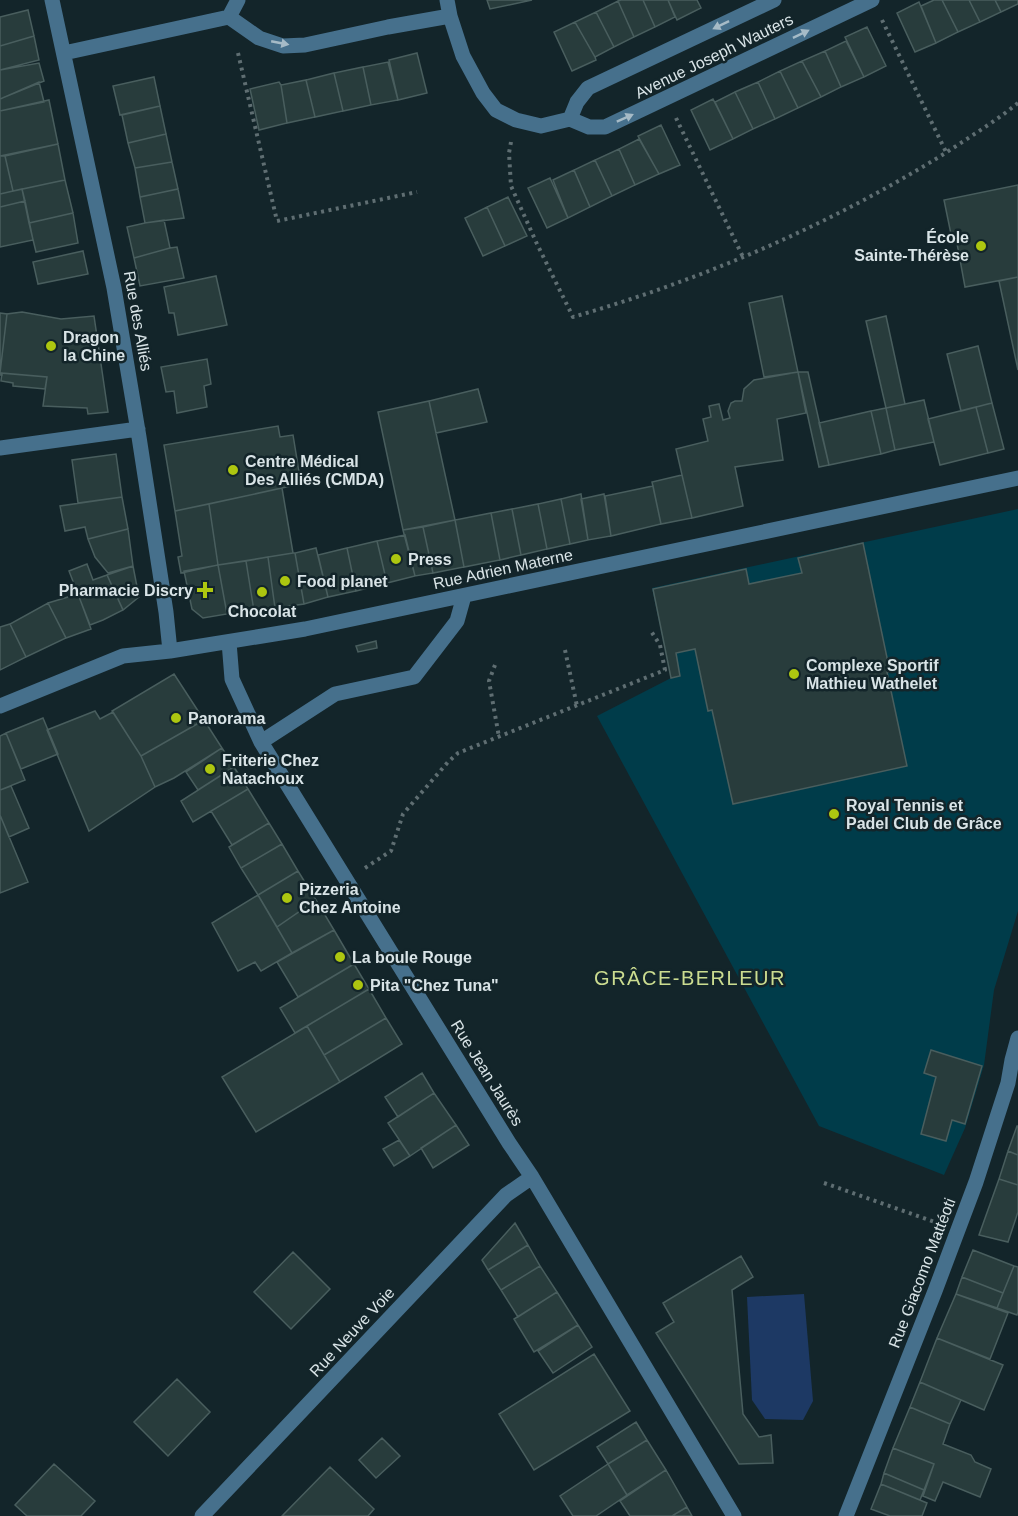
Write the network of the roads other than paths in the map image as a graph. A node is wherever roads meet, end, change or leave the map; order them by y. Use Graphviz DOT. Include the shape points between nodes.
graph roads {
  1 [pos="52,0"];
  2 [pos="238,0"];
  3 [pos="447,0"];
  4 [pos="774,0"];
  5 [pos="874,5"];
  6 [pos="450,16"];
  7 [pos="229,17"];
  8 [pos="64,53"];
  9 [pos="570,119"];
  10 [pos="138,429"];
  11 [pos="0,448"];
  12 [pos="1018,478"];
  13 [pos="464,596"];
  14 [pos="229,642"];
  15 [pos="170,651"];
  16 [pos="0,706"];
  17 [pos="261,742"];
  18 [pos="1018,1038"];
  19 [pos="532,1177"];
  20 [pos="202,1516"];
  21 [pos="734,1516"];
  22 [pos="846,1516"];
  1 -- 8 [label="street, Rue des Alliés"];
  2 -- 7 [label="street"];
  3 -- 6 [label="street, Avenue Joseph Wauters"];
  4 -- 9 [label="street, Avenue Joseph Wauters, one-way" via="588,88"];
  9 -- 5 [label="street, Avenue Joseph Wauters, one-way" via="589,127 606,127"];
  7 -- 6 [label="street, one-way" via="259,38 283,46"];
  6 -- 9 [label="street, Avenue Joseph Wauters" via="463,56 496,110 541,126"];
  7 -- 8 [label="street"];
  8 -- 10 [label="street, Rue des Alliés" via="114,288"];
  10 -- 11 [label="street"];
  10 -- 15 [label="street, Rue des Alliés"];
  12 -- 13 [label="street, Rue Adrien Materne"];
  13 -- 14 [label="street, Rue Adrien Materne"];
  13 -- 17 [label="street" via="458,621 414,677 334,694"];
  14 -- 15 [label="street, Rue Adrien Materne"];
  14 -- 17 [label="street, Rue Jean Jaurès" via="232,680"];
  15 -- 16 [label="street, Rue Adrien Materne" via="123,656"];
  17 -- 19 [label="street, Rue Jean Jaurès"];
  18 -- 22 [label="street, Rue Giacomo Mattéoti" via="976,1182"];
  19 -- 20 [label="street, Rue Neuve Voie" via="506,1195"];
  19 -- 21 [label="street, Rue Jean Jaurès"];
}
